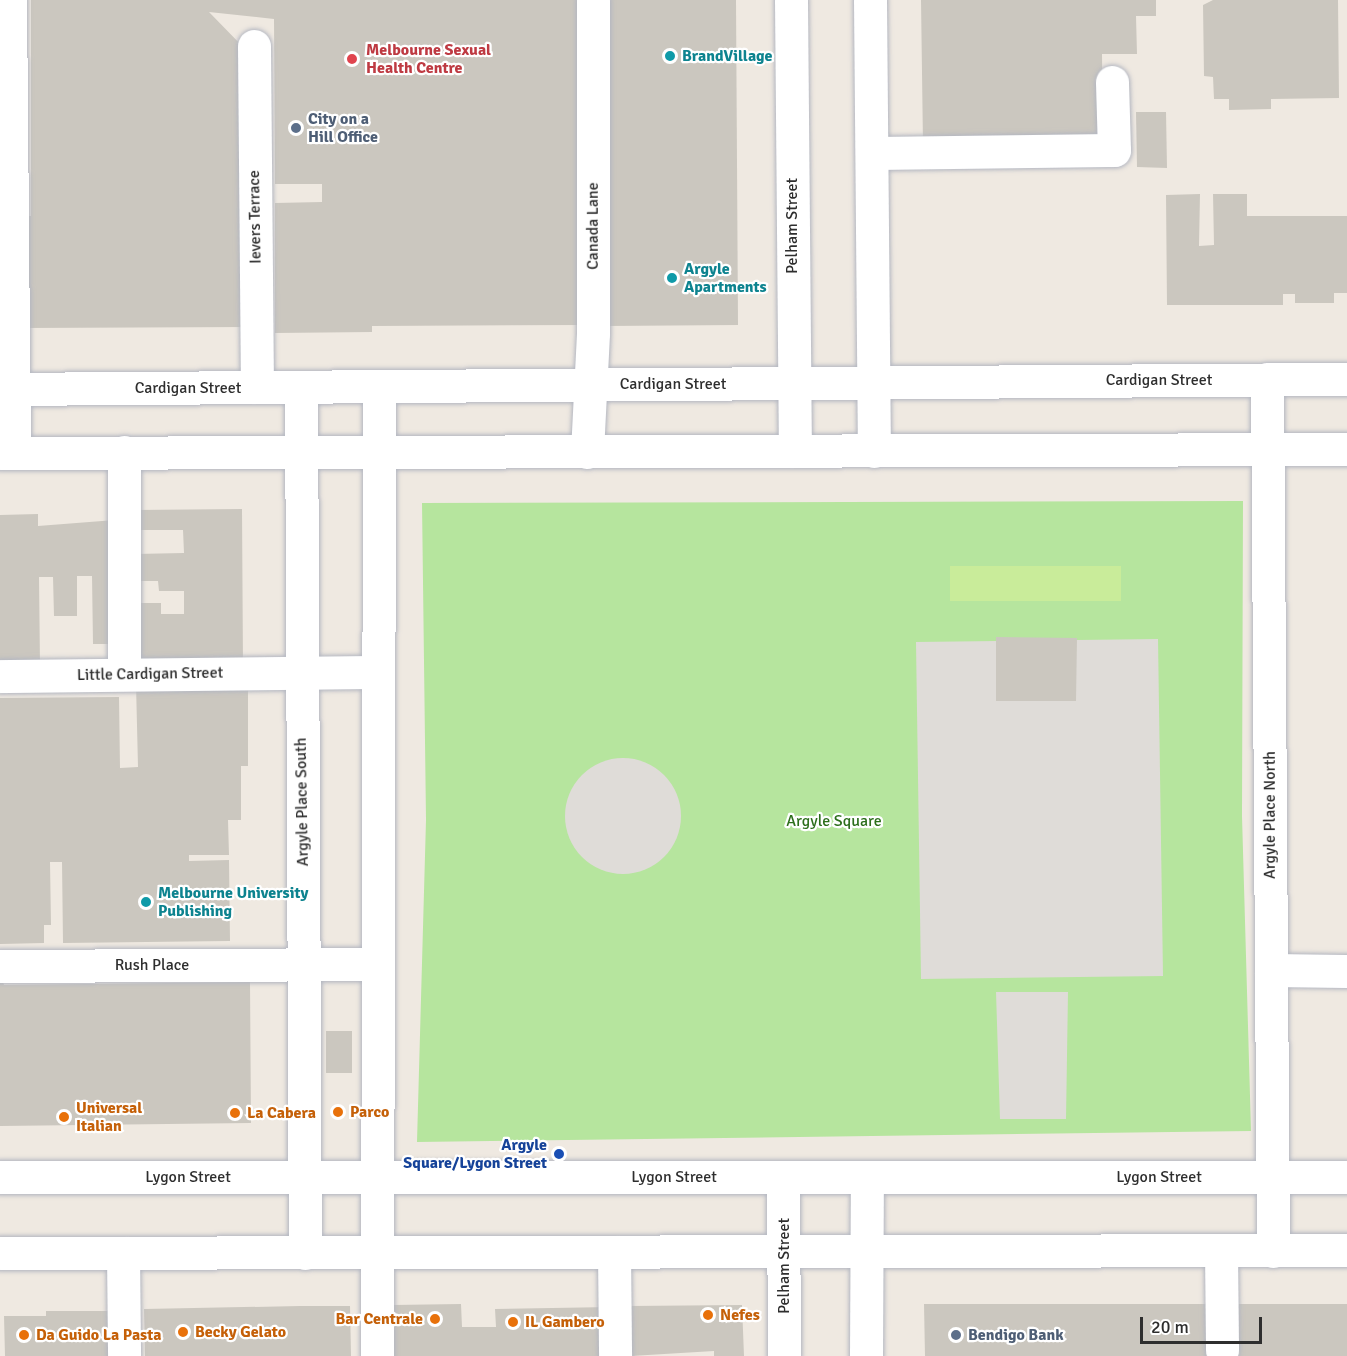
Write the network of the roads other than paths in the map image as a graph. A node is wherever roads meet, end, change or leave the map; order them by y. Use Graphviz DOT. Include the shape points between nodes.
graph roads {
  1 [pos="10,0"];
  2 [pos="593,0"];
  3 [pos="791,0"];
  4 [pos="870,0"];
  5 [pos="254,46"];
  6 [pos="1112,82"];
  7 [pos="872,153"];
  8 [pos="1347,379"];
  9 [pos="1267,380"];
  10 [pos="873,382"];
  11 [pos="794,383"];
  12 [pos="586,385"];
  13 [pos="379,386"];
  14 [pos="256,387"];
  15 [pos="301,387"];
  16 [pos="6,389"];
  17 [pos="1268,448"];
  18 [pos="1347,449"];
  19 [pos="301,451"];
  20 [pos="795,451"];
  21 [pos="874,451"];
  22 [pos="124,452"];
  23 [pos="379,452"];
  24 [pos="586,452"];
  25 [pos="7,453"];
  26 [pos="301,672"];
  27 [pos="378,672"];
  28 [pos="124,674"];
  29 [pos="0,676"];
  30 [pos="304,964"];
  31 [pos="377,964"];
  32 [pos="0,966"];
  33 [pos="1271,970"];
  34 [pos="1347,971"];
  35 [pos="0,1177"];
  36 [pos="376,1177"];
  37 [pos="783,1177"];
  38 [pos="867,1177"];
  39 [pos="1273,1177"];
  40 [pos="1347,1177"];
  41 [pos="304,1178"];
  42 [pos="1347,1250"];
  43 [pos="1221,1251"];
  44 [pos="1273,1251"];
  45 [pos="614,1252"];
  46 [pos="783,1252"];
  47 [pos="866,1252"];
  48 [pos="0,1253"];
  49 [pos="123,1253"];
  50 [pos="305,1253"];
  51 [pos="376,1253"];
  52 [pos="1222,1350"];
  53 [pos="124,1356"];
  54 [pos="377,1356"];
  55 [pos="615,1356"];
  56 [pos="784,1356"];
  57 [pos="866,1356"];
  1 -- 16 [label="street"];
  2 -- 12 [label="street, Canada Lane" via="593,333"];
  3 -- 11 [label="street, Pelham Street"];
  4 -- 7 [label="street"];
  5 -- 14 [label="street, Ievers Terrace"];
  6 -- 7 [label="street" via="1114,150"];
  7 -- 10 [label="street"];
  8 -- 9 [label="street, Cardigan Street"];
  9 -- 10 [label="street, Cardigan Street"];
  9 -- 17 [label="street, Argyle Place North"];
  10 -- 11 [label="street, Cardigan Street"];
  10 -- 21 [label="street"];
  11 -- 12 [label="street, Cardigan Street"];
  11 -- 20 [label="street, Pelham Street"];
  12 -- 13 [label="street, Cardigan Street"];
  12 -- 24 [label="street, Canada Lane"];
  13 -- 15 [label="street, Cardigan Street"];
  13 -- 23 [label="street"];
  14 -- 15 [label="street, Cardigan Street"];
  14 -- 16 [label="street, Cardigan Street"];
  15 -- 19 [label="street, Argyle Place South"];
  16 -- 25 [label="street"];
  17 -- 18 [label="street"];
  17 -- 21 [label="street"];
  17 -- 33 [label="street, Argyle Place North"];
  19 -- 22 [label="street"];
  19 -- 23 [label="street"];
  19 -- 26 [label="street, Argyle Place South"];
  20 -- 21 [label="street"];
  20 -- 24 [label="street"];
  22 -- 25 [label="street"];
  22 -- 28 [label="street"];
  23 -- 24 [label="street"];
  23 -- 27 [label="street"];
  26 -- 27 [label="street, Little Cardigan Street"];
  26 -- 28 [label="street, Little Cardigan Street"];
  26 -- 30 [label="street, Argyle Place South"];
  27 -- 31 [label="street"];
  28 -- 29 [label="street, Little Cardigan Street"];
  30 -- 31 [label="street, Rush Place"];
  30 -- 32 [label="street, Rush Place"];
  30 -- 41 [label="street, Argyle Place South"];
  31 -- 36 [label="street"];
  33 -- 34 [label="street"];
  33 -- 39 [label="street, Argyle Place North"];
  35 -- 41 [label="street, Lygon Street"];
  36 -- 37 [label="street, Lygon Street"];
  36 -- 41 [label="street, Lygon Street"];
  36 -- 51 [label="street"];
  37 -- 38 [label="street, Lygon Street"];
  37 -- 46 [label="street, Pelham Street"];
  38 -- 39 [label="street, Lygon Street"];
  38 -- 47 [label="street"];
  39 -- 40 [label="street, Lygon Street"];
  39 -- 44 [label="street, Argyle Place North"];
  41 -- 50 [label="street, Argyle Place South"];
  42 -- 44 [label="street"];
  43 -- 44 [label="street"];
  43 -- 47 [label="street"];
  43 -- 52 [label="street"];
  45 -- 46 [label="street"];
  45 -- 51 [label="street"];
  45 -- 55 [label="street"];
  46 -- 47 [label="street"];
  46 -- 56 [label="street, Pelham Street"];
  47 -- 57 [label="street"];
  48 -- 49 [label="street"];
  49 -- 50 [label="street"];
  49 -- 53 [label="street"];
  50 -- 51 [label="street"];
  51 -- 54 [label="street"];
}
